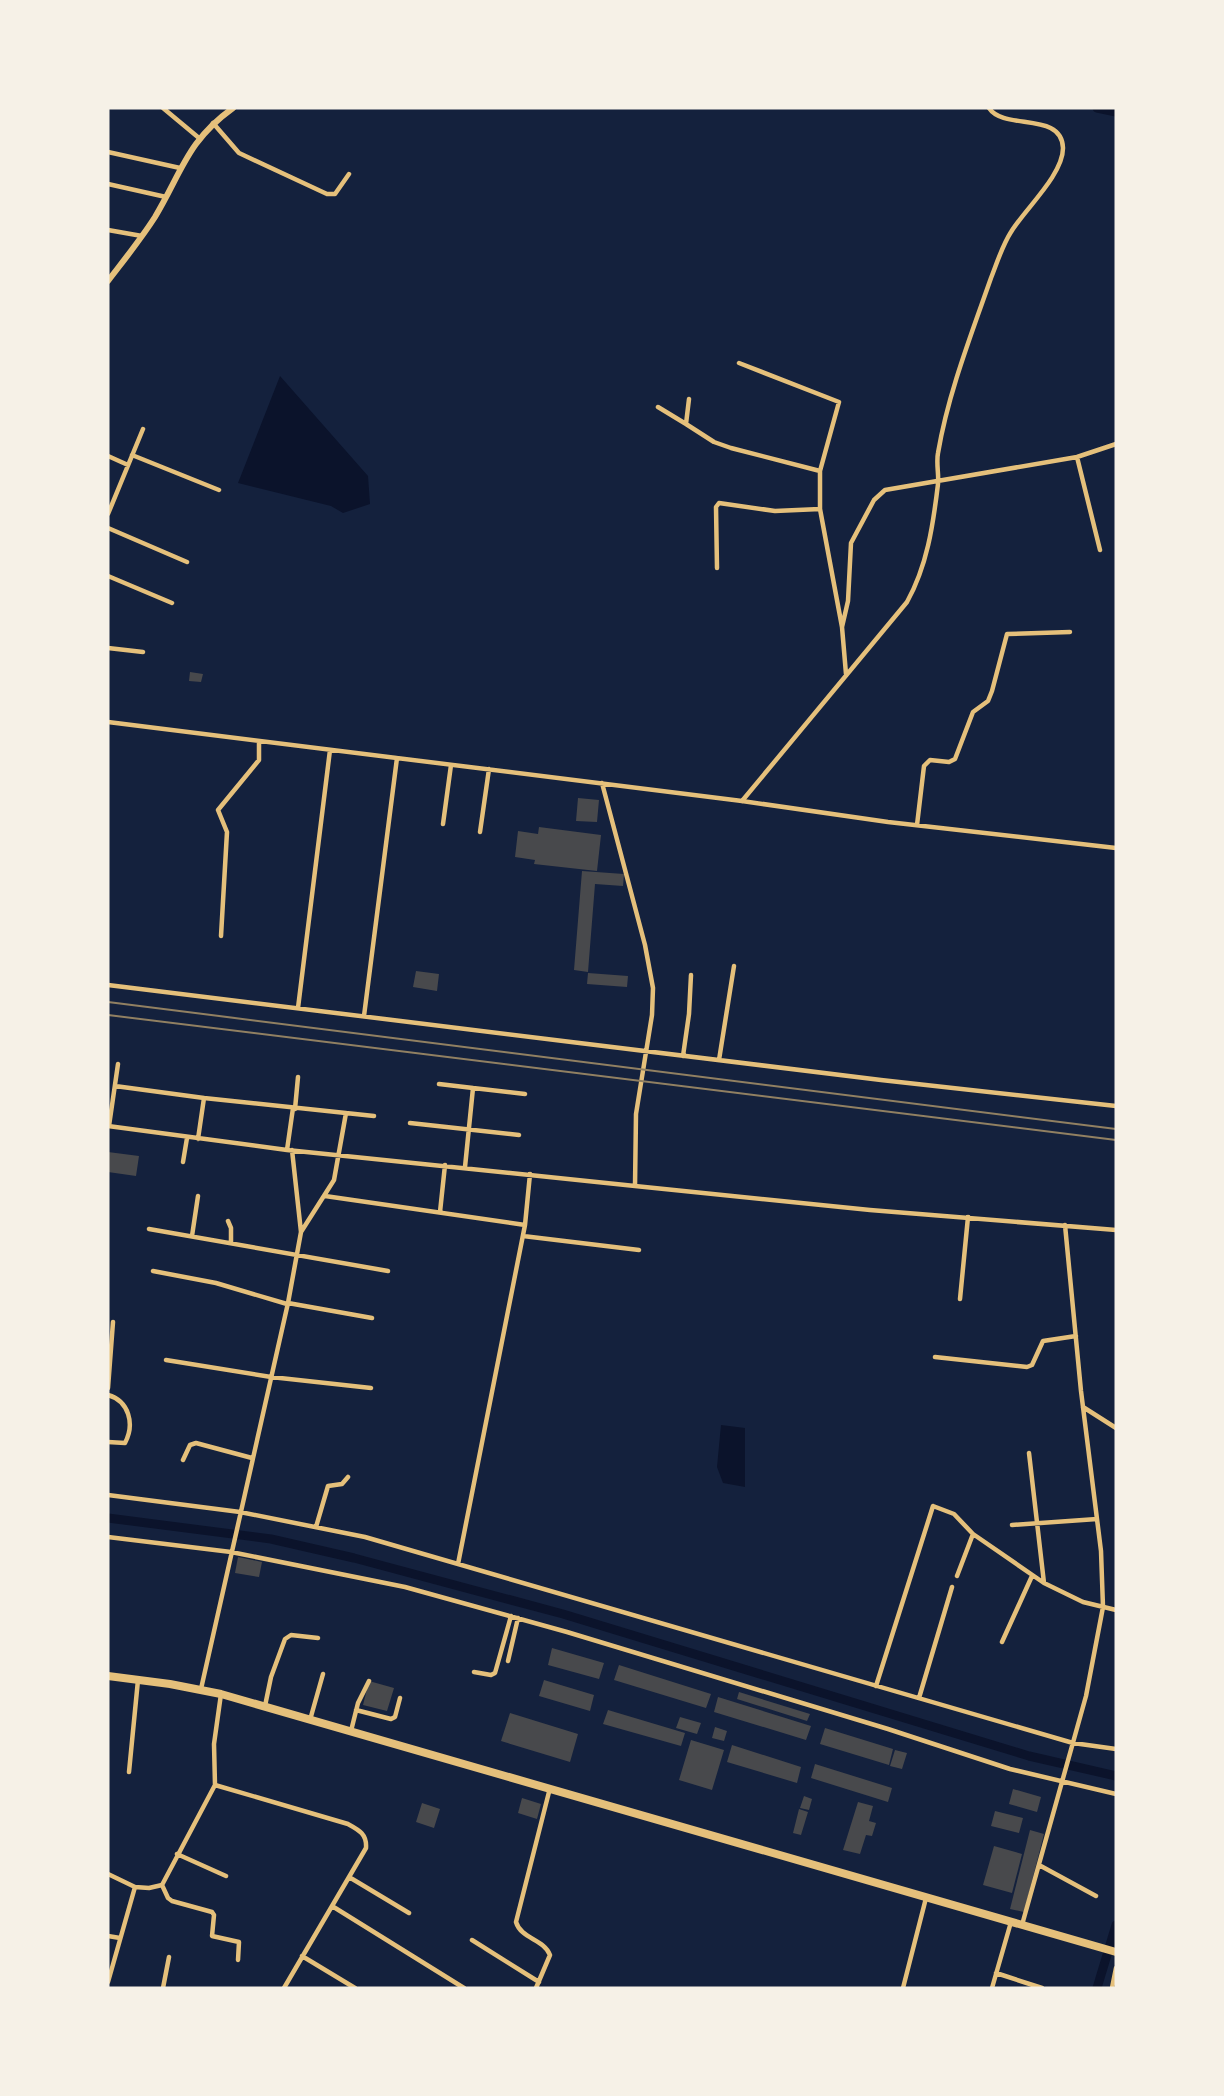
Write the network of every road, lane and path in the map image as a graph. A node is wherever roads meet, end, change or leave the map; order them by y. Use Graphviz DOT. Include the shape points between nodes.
graph roads {
  1 [pos="163,108"];
  2 [pos="233,108"];
  3 [pos="989,108"];
  4 [pos="213,123"];
  5 [pos="199,138"];
  6 [pos="108,152"];
  7 [pos="180,168"];
  8 [pos="349,174"];
  9 [pos="108,184"];
  10 [pos="166,197"];
  11 [pos="108,230"];
  12 [pos="142,236"];
  13 [pos="108,281"];
  14 [pos="740,363"];
  15 [pos="689,399"];
  16 [pos="658,407"];
  17 [pos="686,424"];
  18 [pos="143,429"];
  19 [pos="1116,444"];
  20 [pos="132,454"];
  21 [pos="108,456"];
  22 [pos="1077,457"];
  23 [pos="128,465"];
  24 [pos="820,471"];
  25 [pos="938,482"];
  26 [pos="219,490"];
  27 [pos="820,509"];
  28 [pos="108,514"];
  29 [pos="108,528"];
  30 [pos="1100,550"];
  31 [pos="187,562"];
  32 [pos="717,568"];
  33 [pos="108,576"];
  34 [pos="172,603"];
  35 [pos="842,627"];
  36 [pos="1070,632"];
  37 [pos="108,648"];
  38 [pos="143,652"];
  39 [pos="846,674"];
  40 [pos="108,722"];
  41 [pos="259,741"];
  42 [pos="330,750"];
  43 [pos="397,758"];
  44 [pos="452,765"];
  45 [pos="489,769"];
  46 [pos="602,783"];
  47 [pos="741,801"];
  48 [pos="443,824"];
  49 [pos="917,825"];
  50 [pos="480,832"];
  51 [pos="1116,848"];
  52 [pos="221,936"];
  53 [pos="734,966"];
  54 [pos="691,975"];
  55 [pos="108,985"];
  56 [pos="298,1008"];
  57 [pos="364,1016"];
  58 [pos="645,1051"];
  59 [pos="683,1056"];
  60 [pos="719,1060"];
  61 [pos="118,1064"];
  62 [pos="298,1077"];
  63 [pos="439,1084"];
  64 [pos="115,1086"];
  65 [pos="473,1088"];
  66 [pos="525,1094"];
  67 [pos="204,1098"];
  68 [pos="1116,1106"];
  69 [pos="294,1108"];
  70 [pos="346,1113"];
  71 [pos="374,1116"];
  72 [pos="410,1123"];
  73 [pos="109,1126"];
  74 [pos="468,1129"];
  75 [pos="519,1135"];
  76 [pos="187,1138"];
  77 [pos="198,1139"];
  78 [pos="290,1150"];
  79 [pos="340,1153"];
  80 [pos="183,1162"];
  81 [pos="445,1165"];
  82 [pos="465,1167"];
  83 [pos="530,1174"];
  84 [pos="635,1186"];
  85 [pos="198,1196"];
  86 [pos="325,1196"];
  87 [pos="440,1212"];
  88 [pos="968,1217"];
  89 [pos="228,1221"];
  90 [pos="525,1225"];
  91 [pos="1065,1225"];
  92 [pos="149,1229"];
  93 [pos="1116,1230"];
  94 [pos="301,1233"];
  95 [pos="192,1236"];
  96 [pos="523,1236"];
  97 [pos="231,1243"];
  98 [pos="639,1250"];
  99 [pos="296,1254"];
  100 [pos="153,1271"];
  101 [pos="388,1271"];
  102 [pos="960,1299"];
  103 [pos="287,1303"];
  104 [pos="372,1318"];
  105 [pos="113,1322"];
  106 [pos="1076,1336"];
  107 [pos="935,1357"];
  108 [pos="166,1360"];
  109 [pos="271,1377"];
  110 [pos="108,1388"];
  111 [pos="371,1388"];
  112 [pos="108,1395"];
  113 [pos="1083,1407"];
  114 [pos="1116,1428"];
  115 [pos="108,1442"];
  116 [pos="1029,1453"];
  117 [pos="252,1458"];
  118 [pos="183,1460"];
  119 [pos="348,1477"];
  120 [pos="108,1495"];
  121 [pos="240,1512"];
  122 [pos="1097,1519"];
  123 [pos="1037,1523"];
  124 [pos="1012,1525"];
  125 [pos="316,1527"];
  126 [pos="973,1534"];
  127 [pos="108,1537"];
  128 [pos="231,1552"];
  129 [pos="458,1564"];
  130 [pos="957,1576"];
  131 [pos="1032,1576"];
  132 [pos="1044,1583"];
  133 [pos="952,1587"];
  134 [pos="1103,1606"];
  135 [pos="1116,1610"];
  136 [pos="511,1616"];
  137 [pos="518,1618"];
  138 [pos="318,1638"];
  139 [pos="1002,1642"];
  140 [pos="508,1661"];
  141 [pos="474,1672"];
  142 [pos="323,1674"];
  143 [pos="108,1676"];
  144 [pos="138,1680"];
  145 [pos="369,1681"];
  146 [pos="876,1686"];
  147 [pos="201,1689"];
  148 [pos="221,1694"];
  149 [pos="400,1698"];
  150 [pos="919,1698"];
  151 [pos="265,1706"];
  152 [pos="356,1710"];
  153 [pos="310,1719"];
  154 [pos="351,1731"];
  155 [pos="1073,1743"];
  156 [pos="1116,1749"];
  157 [pos="129,1772"];
  158 [pos="1062,1783"];
  159 [pos="215,1785"];
  160 [pos="550,1788"];
  161 [pos="1116,1794"];
  162 [pos="177,1854"];
  163 [pos="1040,1865"];
  164 [pos="108,1874"];
  165 [pos="226,1876"];
  166 [pos="349,1877"];
  167 [pos="162,1885"];
  168 [pos="135,1887"];
  169 [pos="1096,1896"];
  170 [pos="926,1898"];
  171 [pos="332,1906"];
  172 [pos="409,1913"];
  173 [pos="1011,1922"];
  174 [pos="1022,1925"];
  175 [pos="108,1936"];
  176 [pos="120,1938"];
  177 [pos="472,1940"];
  178 [pos="1114,1952"];
  179 [pos="302,1956"];
  180 [pos="169,1957"];
  181 [pos="238,1960"];
  182 [pos="1116,1968"];
  183 [pos="996,1973"];
  184 [pos="108,1982"];
  185 [pos="540,1982"];
  186 [pos="163,1988"];
  187 [pos="284,1988"];
  188 [pos="356,1988"];
  189 [pos="464,1988"];
  190 [pos="536,1988"];
  191 [pos="903,1988"];
  192 [pos="992,1988"];
  193 [pos="1042,1988"];
  194 [pos="1112,1988"];
  1 -- 5 [label="street"];
  2 -- 4 [label="street"];
  3 -- 25 [label="street" via="999,119 1046,126 1060,138 1063,147 1058,167 1011,233 992,278 941,434"];
  4 -- 5 [label="street"];
  4 -- 8 [label="street" via="239,153 327,194 335,194"];
  5 -- 7 [label="street"];
  6 -- 7 [label="street"];
  7 -- 10 [label="street"];
  9 -- 10 [label="street"];
  10 -- 12 [label="street"];
  11 -- 12 [label="street"];
  12 -- 13 [label="street"];
  14 -- 24 [label="street" via="839,402"];
  15 -- 17 [label="street"];
  16 -- 17 [label="street"];
  17 -- 24 [label="street" via="731,448"];
  18 -- 20 [label="street"];
  19 -- 22 [label="street"];
  20 -- 23 [label="street"];
  20 -- 26 [label="street"];
  21 -- 23 [label="street"];
  22 -- 25 [label="street"];
  22 -- 30 [label="street"];
  23 -- 28 [label="street"];
  24 -- 27 [label="street"];
  25 -- 35 [label="street" via="885,490 874,501 851,543 848,601"];
  25 -- 39 [label="street" via="918,582 907,603"];
  27 -- 32 [label="street" via="776,511 719,503"];
  27 -- 35 [label="street"];
  29 -- 31 [label="street"];
  33 -- 34 [label="street"];
  35 -- 39 [label="street"];
  36 -- 49 [label="street" via="1006,634 988,701 973,712 955,759 930,760 924,766"];
  37 -- 38 [label="street"];
  39 -- 47 [label="street"];
  40 -- 41 [label="street"];
  41 -- 42 [label="street"];
  41 -- 52 [label="street" via="259,760 218,810 227,832"];
  42 -- 43 [label="street"];
  42 -- 56 [label="street"];
  43 -- 44 [label="street"];
  43 -- 57 [label="street"];
  44 -- 45 [label="street"];
  44 -- 48 [label="street"];
  45 -- 46 [label="street"];
  45 -- 50 [label="street"];
  46 -- 47 [label="street"];
  46 -- 58 [label="street" via="645,945 652,988 652,1016"];
  47 -- 49 [label="street"];
  49 -- 51 [label="street"];
  53 -- 60 [label="street"];
  54 -- 59 [label="street"];
  55 -- 56 [label="street"];
  56 -- 57 [label="street"];
  57 -- 58 [label="street"];
  58 -- 59 [label="street"];
  58 -- 84 [label="street" via="636,1114"];
  59 -- 60 [label="street"];
  60 -- 68 [label="street"];
  61 -- 64 [label="street"];
  62 -- 69 [label="street"];
  63 -- 65 [label="street"];
  64 -- 67 [label="street"];
  64 -- 73 [label="street"];
  65 -- 66 [label="street"];
  65 -- 74 [label="street"];
  67 -- 69 [label="street"];
  67 -- 77 [label="street"];
  69 -- 70 [label="street"];
  69 -- 78 [label="street"];
  70 -- 71 [label="street"];
  70 -- 79 [label="street"];
  72 -- 74 [label="street"];
  73 -- 76 [label="street"];
  74 -- 75 [label="street"];
  74 -- 82 [label="street"];
  76 -- 77 [label="street"];
  76 -- 80 [label="street"];
  77 -- 78 [label="street"];
  78 -- 79 [label="street"];
  78 -- 94 [label="street"];
  79 -- 81 [label="street"];
  79 -- 86 [label="street" via="334,1180"];
  81 -- 82 [label="street"];
  81 -- 87 [label="street"];
  82 -- 83 [label="street"];
  83 -- 84 [label="street"];
  83 -- 90 [label="street"];
  84 -- 88 [label="street"];
  85 -- 95 [label="street"];
  86 -- 87 [label="street"];
  86 -- 94 [label="street"];
  87 -- 90 [label="street"];
  88 -- 91 [label="street"];
  88 -- 102 [label="street"];
  89 -- 97 [label="street"];
  90 -- 96 [label="street"];
  91 -- 93 [label="street"];
  91 -- 106 [label="street"];
  92 -- 95 [label="street"];
  94 -- 99 [label="street"];
  95 -- 97 [label="street"];
  96 -- 98 [label="street"];
  96 -- 129 [label="street"];
  97 -- 99 [label="street"];
  99 -- 101 [label="street"];
  99 -- 103 [label="street"];
  100 -- 103 [label="street"];
  103 -- 104 [label="street"];
  103 -- 109 [label="street"];
  105 -- 110 [label="street"];
  106 -- 107 [label="street" via="1043,1341 1032,1365 1027,1367"];
  106 -- 113 [label="street"];
  108 -- 109 [label="street"];
  109 -- 111 [label="street"];
  109 -- 117 [label="street"];
  112 -- 115 [label="street" via="123,1402 129,1431 125,1443"];
  113 -- 114 [label="street"];
  113 -- 122 [label="street"];
  116 -- 123 [label="street"];
  117 -- 118 [label="street" via="195,1443"];
  117 -- 121 [label="street"];
  119 -- 125 [label="street" via="342,1484 328,1486"];
  120 -- 121 [label="street"];
  121 -- 125 [label="street"];
  121 -- 128 [label="street"];
  122 -- 123 [label="street"];
  122 -- 134 [label="street"];
  123 -- 124 [label="street"];
  123 -- 132 [label="street"];
  125 -- 129 [label="street"];
  126 -- 130 [label="street"];
  126 -- 131 [label="street"];
  126 -- 146 [label="street" via="954,1514 933,1506"];
  127 -- 128 [label="street"];
  128 -- 136 [label="street" via="394,1584"];
  128 -- 147 [label="street"];
  129 -- 146 [label="street"];
  131 -- 132 [label="street"];
  131 -- 139 [label="street"];
  132 -- 134 [label="street" via="1083,1602"];
  133 -- 150 [label="street"];
  134 -- 135 [label="street"];
  134 -- 155 [label="street"];
  136 -- 137 [label="street"];
  136 -- 141 [label="street" via="495,1673"];
  137 -- 140 [label="street"];
  137 -- 158 [label="street"];
  138 -- 151 [label="street" via="291,1635 285,1639"];
  142 -- 153 [label="street"];
  143 -- 144 [label="main road"];
  144 -- 147 [label="main road"];
  144 -- 157 [label="street"];
  145 -- 152 [label="street"];
  146 -- 150 [label="street"];
  147 -- 148 [label="main road"];
  148 -- 151 [label="main road"];
  148 -- 159 [label="street" via="214,1744"];
  149 -- 152 [label="street" via="391,1719"];
  150 -- 155 [label="street"];
  151 -- 153 [label="main road"];
  152 -- 154 [label="street"];
  153 -- 154 [label="main road"];
  154 -- 160 [label="main road"];
  155 -- 156 [label="street"];
  155 -- 158 [label="street"];
  158 -- 161 [label="street"];
  158 -- 163 [label="street"];
  159 -- 162 [label="street"];
  159 -- 166 [label="street" via="360,1830 366,1848"];
  160 -- 170 [label="main road"];
  160 -- 185 [label="street" via="516,1922 521,1932 548,1950 549,1961"];
  162 -- 165 [label="street"];
  162 -- 167 [label="street"];
  163 -- 169 [label="street"];
  163 -- 174 [label="street"];
  164 -- 168 [label="street"];
  166 -- 171 [label="street"];
  166 -- 172 [label="street"];
  167 -- 168 [label="street"];
  167 -- 181 [label="street" via="172,1901 212,1912 212,1936 239,1942"];
  168 -- 176 [label="street"];
  170 -- 173 [label="main road"];
  170 -- 191 [label="street"];
  171 -- 179 [label="street"];
  171 -- 189 [label="street"];
  173 -- 174 [label="main road"];
  173 -- 183 [label="street"];
  174 -- 178 [label="main road"];
  175 -- 176 [label="street"];
  176 -- 184 [label="street"];
  177 -- 185 [label="street"];
  179 -- 187 [label="street"];
  179 -- 188 [label="street"];
  180 -- 186 [label="street"];
  182 -- 194 [label="street"];
  183 -- 192 [label="street"];
  183 -- 193 [label="street"];
  185 -- 190 [label="street"];
}
